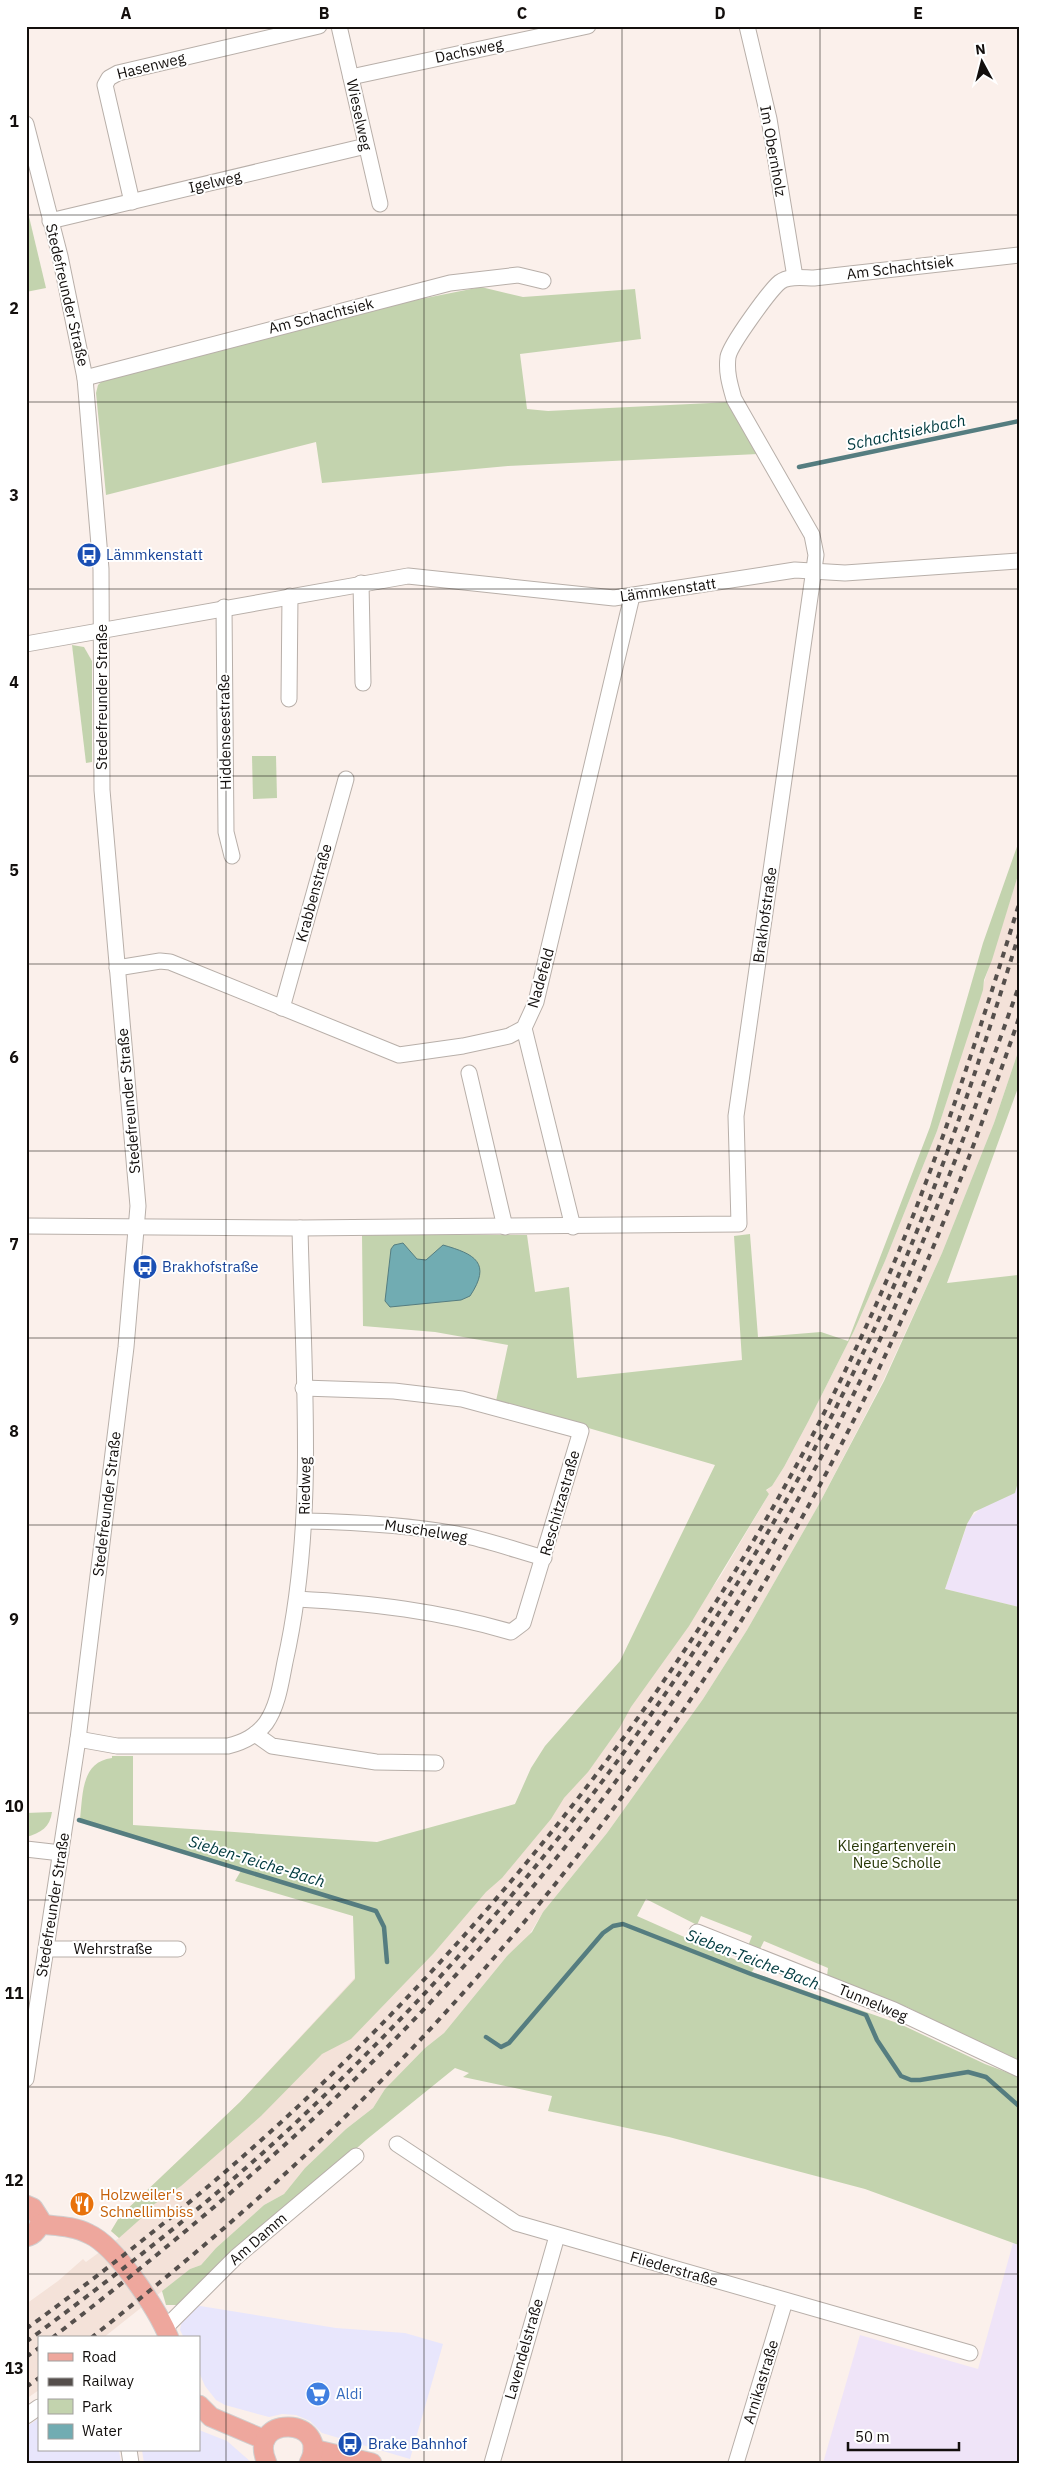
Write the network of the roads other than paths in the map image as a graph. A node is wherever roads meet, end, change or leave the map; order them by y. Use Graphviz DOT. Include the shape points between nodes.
graph roads {
  1 [pos="319,26"];
  2 [pos="340,26"];
  3 [pos="588,26"];
  4 [pos="747,26"];
  5 [pos="351,76"];
  6 [pos="26,124"];
  7 [pos="366,146"];
  8 [pos="132,202"];
  9 [pos="380,204"];
  10 [pos="50,221"];
  11 [pos="1019,255"];
  12 [pos="788,279"];
  13 [pos="543,281"];
  14 [pos="85,378"];
  15 [pos="1019,562"];
  16 [pos="813,572"];
  17 [pos="361,583"];
  18 [pos="290,596"];
  19 [pos="632,596"];
  20 [pos="224,608"];
  21 [pos="102,630"];
  22 [pos="26,644"];
  23 [pos="364,683"];
  24 [pos="289,699"];
  25 [pos="346,779"];
  26 [pos="232,856"];
  27 [pos="117,968"];
  28 [pos="282,1008"];
  29 [pos="524,1028"];
  30 [pos="469,1073"];
  31 [pos="26,1226"];
  32 [pos="138,1226"];
  33 [pos="504,1227"];
  34 [pos="573,1227"];
  35 [pos="300,1228"];
  36 [pos="303,1388"];
  37 [pos="304,1522"];
  38 [pos="544,1558"];
  39 [pos="297,1599"];
  40 [pos="255,1734"];
  41 [pos="78,1739"];
  42 [pos="436,1763"];
  43 [pos="26,1849"];
  44 [pos="61,1853"];
  45 [pos="697,1932"];
  46 [pos="47,1949"];
  47 [pos="178,1949"];
  48 [pos="1019,2069"];
  49 [pos="26,2079"];
  50 [pos="397,2144"];
  51 [pos="356,2156"];
  52 [pos="26,2205"];
  53 [pos="33,2230"];
  54 [pos="557,2236"];
  55 [pos="785,2301"];
  56 [pos="167,2333"];
  57 [pos="970,2353"];
  58 [pos="200,2406"];
  59 [pos="38,2409"];
  60 [pos="26,2416"];
  61 [pos="265,2440"];
  62 [pos="311,2456"];
  63 [pos="267,2463"];
  64 [pos="372,2463"];
  65 [pos="492,2463"];
  66 [pos="736,2463"];
  1 -- 8 [label="street, Hasenweg" via="118,73 109,78 105,85"];
  2 -- 5 [label="street, Wieselweg"];
  3 -- 5 [label="street, Dachsweg"];
  4 -- 12 [label="street, Im Obernholz" via="768,119"];
  5 -- 7 [label="street, Wieselweg"];
  6 -- 10 [label="street, Stedefreunder Straße"];
  7 -- 8 [label="street, Igelweg"];
  7 -- 9 [label="street, Wieselweg"];
  8 -- 10 [label="street, Igelweg"];
  10 -- 14 [label="street, Stedefreunder Straße"];
  11 -- 12 [label="street, Am Schachtsiek"];
  12 -- 16 [label="street, Brakhofstraße" via="734,343 728,355 728,380 734,399 812,535 816,555"];
  13 -- 14 [label="street, Am Schachtsiek" via="518,275 450,282"];
  14 -- 21 [label="street, Stedefreunder Straße" via="97,509"];
  15 -- 16 [label="street, Lämmkenstatt" via="845,574"];
  16 -- 19 [label="street, Lämmkenstatt" via="795,570"];
  16 -- 34 [label="street, Brakhofstraße" via="736,1116 739,1224"];
  17 -- 18 [label="street, Lämmkenstatt"];
  17 -- 19 [label="street, Lämmkenstatt" via="422,576 614,598"];
  17 -- 23 [label="street"];
  18 -- 20 [label="street, Lämmkenstatt"];
  18 -- 24 [label="street"];
  19 -- 29 [label="street, Nadefeld" via="536,1002"];
  20 -- 21 [label="street, Lämmkenstatt"];
  20 -- 26 [label="street, Hiddenseestraße" via="226,832"];
  21 -- 22 [label="street, Lämmkenstatt"];
  21 -- 27 [label="street, Stedefreunder Straße" via="102,782"];
  25 -- 28 [label="street, Krabbenstraße"];
  27 -- 28 [label="street, Nadefeld" via="170,962"];
  27 -- 32 [label="street, Stedefreunder Straße"];
  28 -- 29 [label="street, Nadefeld" via="399,1055 463,1046 508,1036"];
  29 -- 34 [label="street"];
  30 -- 33 [label="street"];
  31 -- 32 [label="street, Brakhofstraße"];
  32 -- 35 [label="street, Brakhofstraße"];
  32 -- 41 [label="street, Stedefreunder Straße"];
  33 -- 34 [label="street, Brakhofstraße"];
  33 -- 35 [label="street, Brakhofstraße"];
  35 -- 36 [label="street, Riedweg"];
  36 -- 37 [label="street, Riedweg"];
  36 -- 38 [label="street, Reschitzastraße" via="394,1391 462,1399 581,1431"];
  37 -- 38 [label="street, Muschelweg" via="351,1522 430,1529"];
  37 -- 39 [label="street, Riedweg"];
  38 -- 39 [label="street, Reschitzastraße" via="523,1623 511,1632 411,1608"];
  39 -- 40 [label="street, Riedweg" via="276,1701 266,1722"];
  40 -- 41 [label="street" via="243,1742 216,1746 117,1746"];
  40 -- 42 [label="street" via="272,1746 376,1762"];
  41 -- 44 [label="street, Stedefreunder Straße"];
  43 -- 44 [label="street"];
  44 -- 46 [label="street, Stedefreunder Straße"];
  45 -- 48 [label="street, Tunnelweg" via="894,2010"];
  46 -- 47 [label="street, Wehrstraße"];
  46 -- 49 [label="street, Stedefreunder Straße"];
  50 -- 54 [label="street, Fliederstraße" via="516,2223"];
  51 -- 56 [label="street, Am Damm" via="236,2257"];
  52 -- 53 [label="main road" via="38,2213"];
  53 -- 56 [label="main road" via="78,2230 103,2243 150,2300"];
  54 -- 55 [label="street, Fliederstraße"];
  54 -- 65 [label="street, Lavendelstraße"];
  55 -- 57 [label="street, Fliederstraße"];
  55 -- 66 [label="street, Arnikastraße"];
  58 -- 61 [label="main road" via="211,2417"];
  59 -- 60 [label="street"];
  61 -- 62 [label="main road" via="279,2427 298,2427 306,2432"];
  61 -- 63 [label="main road" via="263,2448"];
  62 -- 64 [label="main road"];
}
